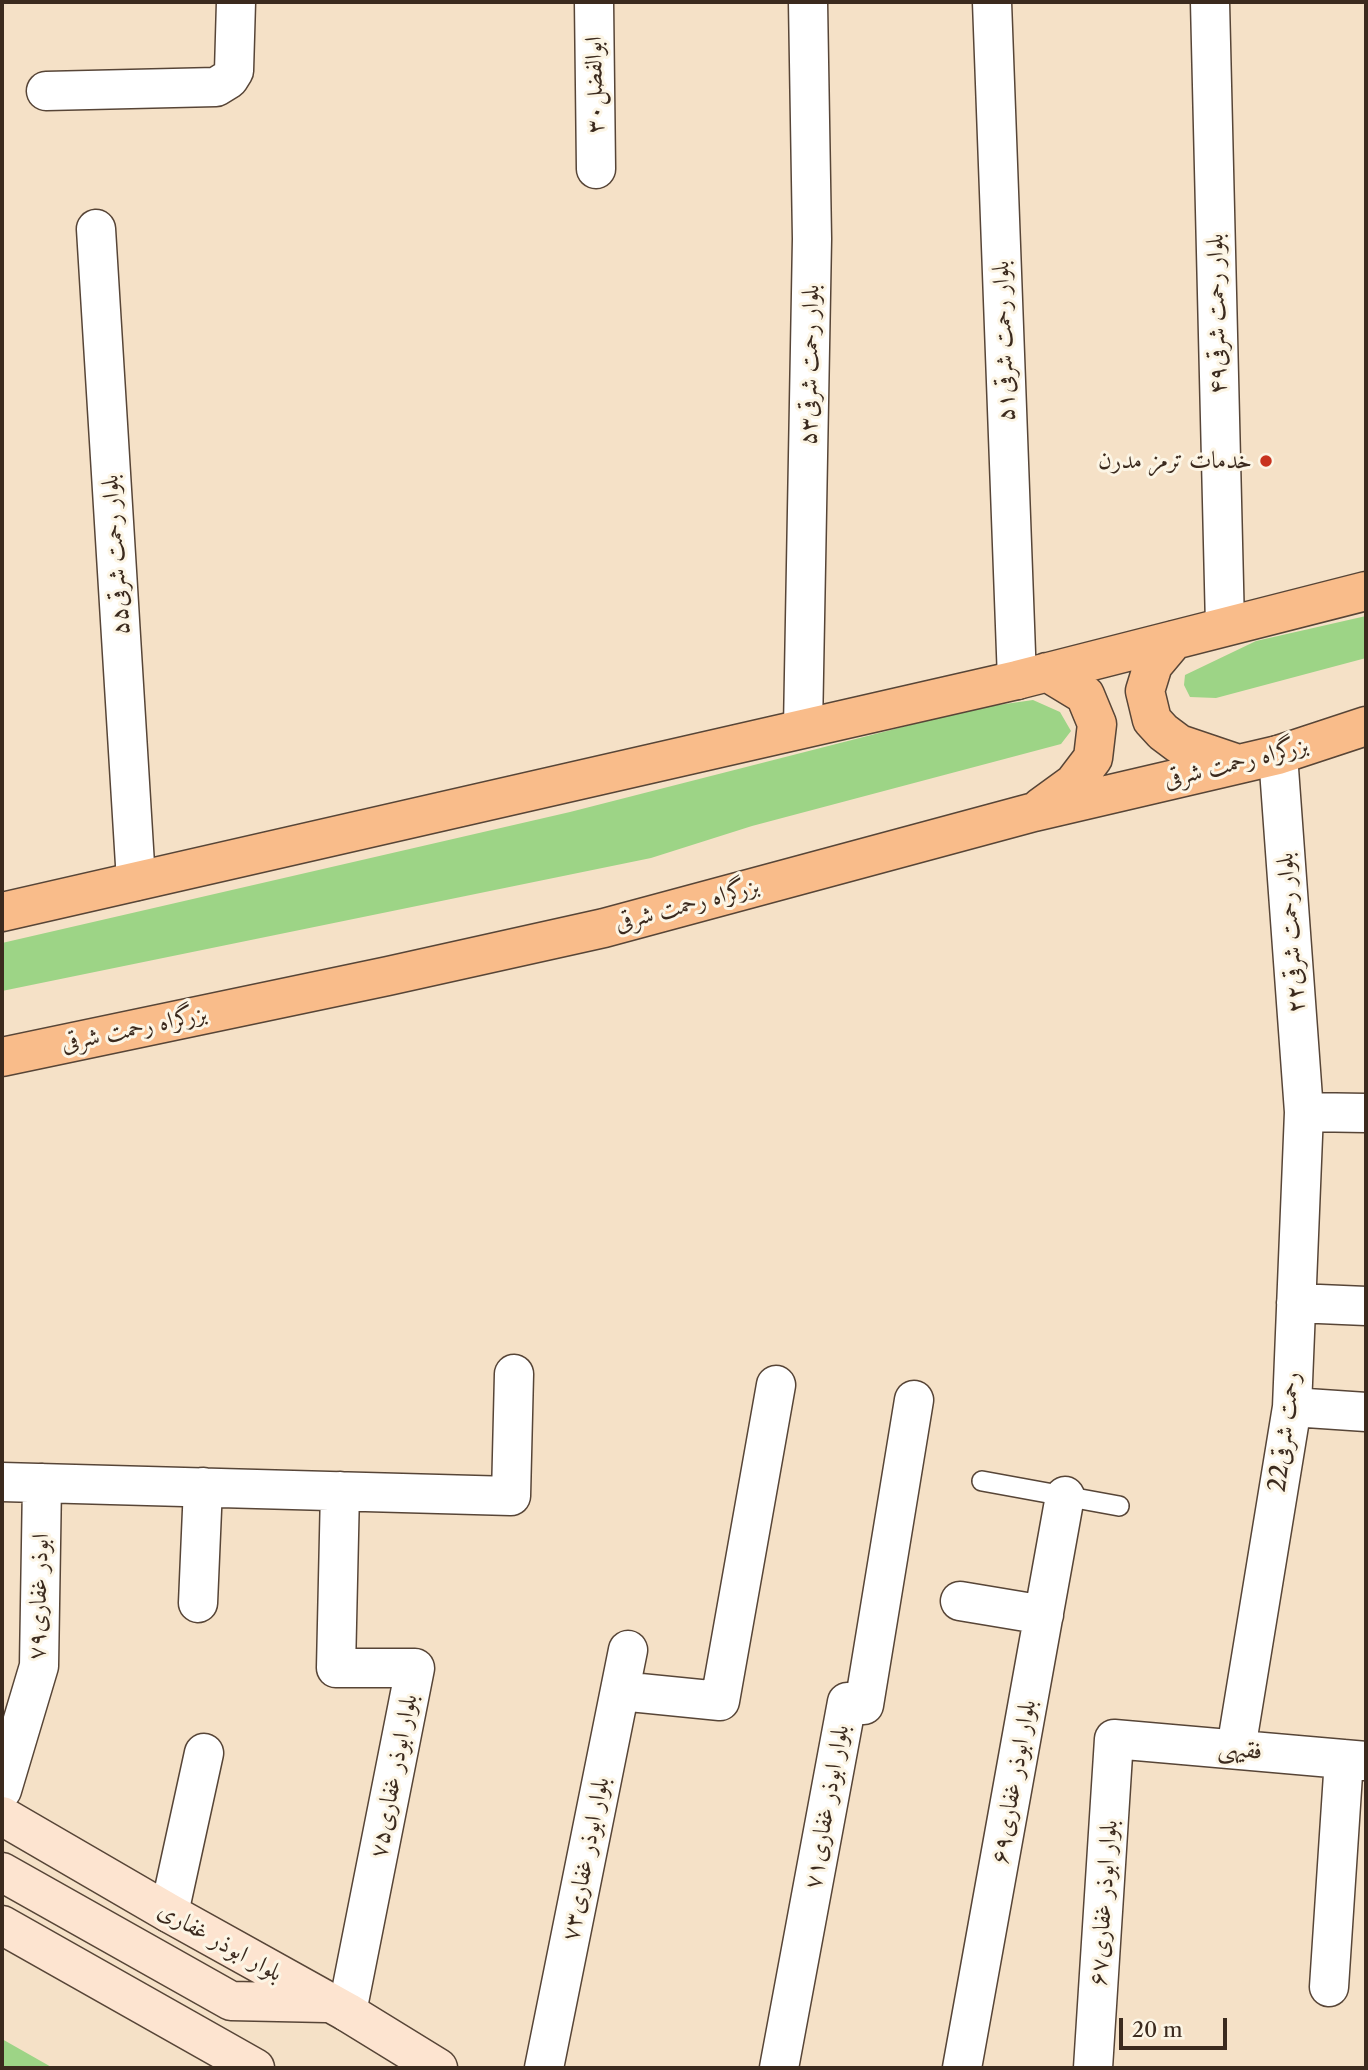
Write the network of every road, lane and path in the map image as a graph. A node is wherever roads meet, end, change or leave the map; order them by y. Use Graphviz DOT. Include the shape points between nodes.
graph roads {
  1 [pos="236,2"];
  2 [pos="594,2"];
  3 [pos="808,2"];
  4 [pos="992,2"];
  5 [pos="1210,2"];
  6 [pos="47,91"];
  7 [pos="596,169"];
  8 [pos="96,229"];
  9 [pos="1366,591"];
  10 [pos="1225,626"];
  11 [pos="1174,640"];
  12 [pos="1032,676"];
  13 [pos="1366,726"];
  14 [pos="803,728"];
  15 [pos="1278,755"];
  16 [pos="1238,764"];
  17 [pos="1034,813"];
  18 [pos="136,881"];
  19 [pos="2,912"];
  20 [pos="2,1056"];
  21 [pos="1304,1112"];
  22 [pos="1366,1113"];
  23 [pos="1296,1303"];
  24 [pos="1366,1306"];
  25 [pos="514,1374"];
  26 [pos="776,1385"];
  27 [pos="914,1400"];
  28 [pos="1292,1407"];
  29 [pos="1366,1412"];
  30 [pos="982,1481"];
  31 [pos="2,1482"];
  32 [pos="42,1483"];
  33 [pos="203,1487"];
  34 [pos="341,1491"];
  35 [pos="1065,1496"];
  36 [pos="1119,1506"];
  37 [pos="960,1601"];
  38 [pos="198,1603"];
  39 [pos="1044,1615"];
  40 [pos="628,1650"];
  41 [pos="620,1691"];
  42 [pos="1114,1739"];
  43 [pos="1236,1749"];
  44 [pos="204,1754"];
  45 [pos="1355,1760"];
  46 [pos="2,1790"];
  47 [pos="2,1816"];
  48 [pos="2,1872"];
  49 [pos="169,1913"];
  50 [pos="2,1925"];
  51 [pos="1329,1987"];
  52 [pos="338,2008"];
  53 [pos="255,2068"];
  54 [pos="438,2068"];
  55 [pos="544,2068"];
  56 [pos="779,2068"];
  57 [pos="962,2068"];
  58 [pos="1093,2068"];
  1 -- 6 [label="street" via="234,71 216,87"];
  2 -- 7 [label="street, ابوالفضل۳۰"];
  3 -- 14 [label="street, بلوار رحمت شرقی۵۳" via="812,239"];
  4 -- 12 [label="street, بلوار رحمت شرقی۵۱"];
  5 -- 10 [label="street, بلوار رحمت شرقی۴۹"];
  8 -- 18 [label="street, بلوار رحمت شرقی۵۵"];
  9 -- 10 [label="highway"];
  10 -- 11 [label="highway"];
  11 -- 12 [label="highway"];
  11 -- 16 [label="highway" via="1153,666 1145,691 1152,720 1179,744"];
  12 -- 14 [label="highway"];
  12 -- 17 [label="highway" via="1085,695 1097,724 1094,758 1074,783"];
  13 -- 15 [label="highway, بزرگراه رحمت شرقی"];
  14 -- 18 [label="highway"];
  15 -- 16 [label="highway, بزرگراه رحمت شرقی"];
  15 -- 21 [label="street, بلوار رحمت شرقی۲۲"];
  16 -- 17 [label="highway, بزرگراه رحمت شرقی"];
  17 -- 20 [label="highway, بزرگراه رحمت شرقی" via="604,928"];
  18 -- 19 [label="highway"];
  21 -- 22 [label="street"];
  21 -- 23 [label="street, 22رحمت شرقی"];
  23 -- 24 [label="street"];
  23 -- 28 [label="street, 22رحمت شرقی"];
  25 -- 34 [label="street" via="511,1496"];
  26 -- 41 [label="street" via="720,1701"];
  27 -- 56 [label="street, بلوار ابوذر غفاری۷۱" via="864,1705 847,1702"];
  28 -- 29 [label="street"];
  28 -- 43 [label="street, 22رحمت شرقی"];
  30 -- 35 [label="lane"];
  31 -- 32 [label="street"];
  32 -- 33 [label="street"];
  32 -- 46 [label="street, ۷۹ابوذر غفاری" via="39,1666"];
  33 -- 34 [label="street"];
  33 -- 38 [label="street"];
  34 -- 52 [label="street, بلوار ابوذر غفاری۷۵" via="336,1668 415,1668"];
  35 -- 36 [label="lane"];
  35 -- 39 [label="street, بلوار ابوذر غفاری۶۹"];
  37 -- 39 [label="street"];
  39 -- 57 [label="street, بلوار ابوذر غفاری۶۹"];
  40 -- 41 [label="street, بلوار ابوذر غفاری۷۳"];
  41 -- 55 [label="street, بلوار ابوذر غفاری۷۳"];
  42 -- 43 [label="street, فقیهی"];
  42 -- 58 [label="street, بلوار ابوذر غفاری۶۷"];
  43 -- 45 [label="street, فقیهی"];
  44 -- 49 [label="street"];
  45 -- 51 [label="street"];
  47 -- 49 [label="main road, بلوار ابوذر غفاری"];
  48 -- 52 [label="main road" via="232,2001"];
  49 -- 52 [label="main road, بلوار ابوذر غفاری"];
  50 -- 53 [label="main road"];
  52 -- 54 [label="main road, بلوار ابوذر غفاری"];
}
